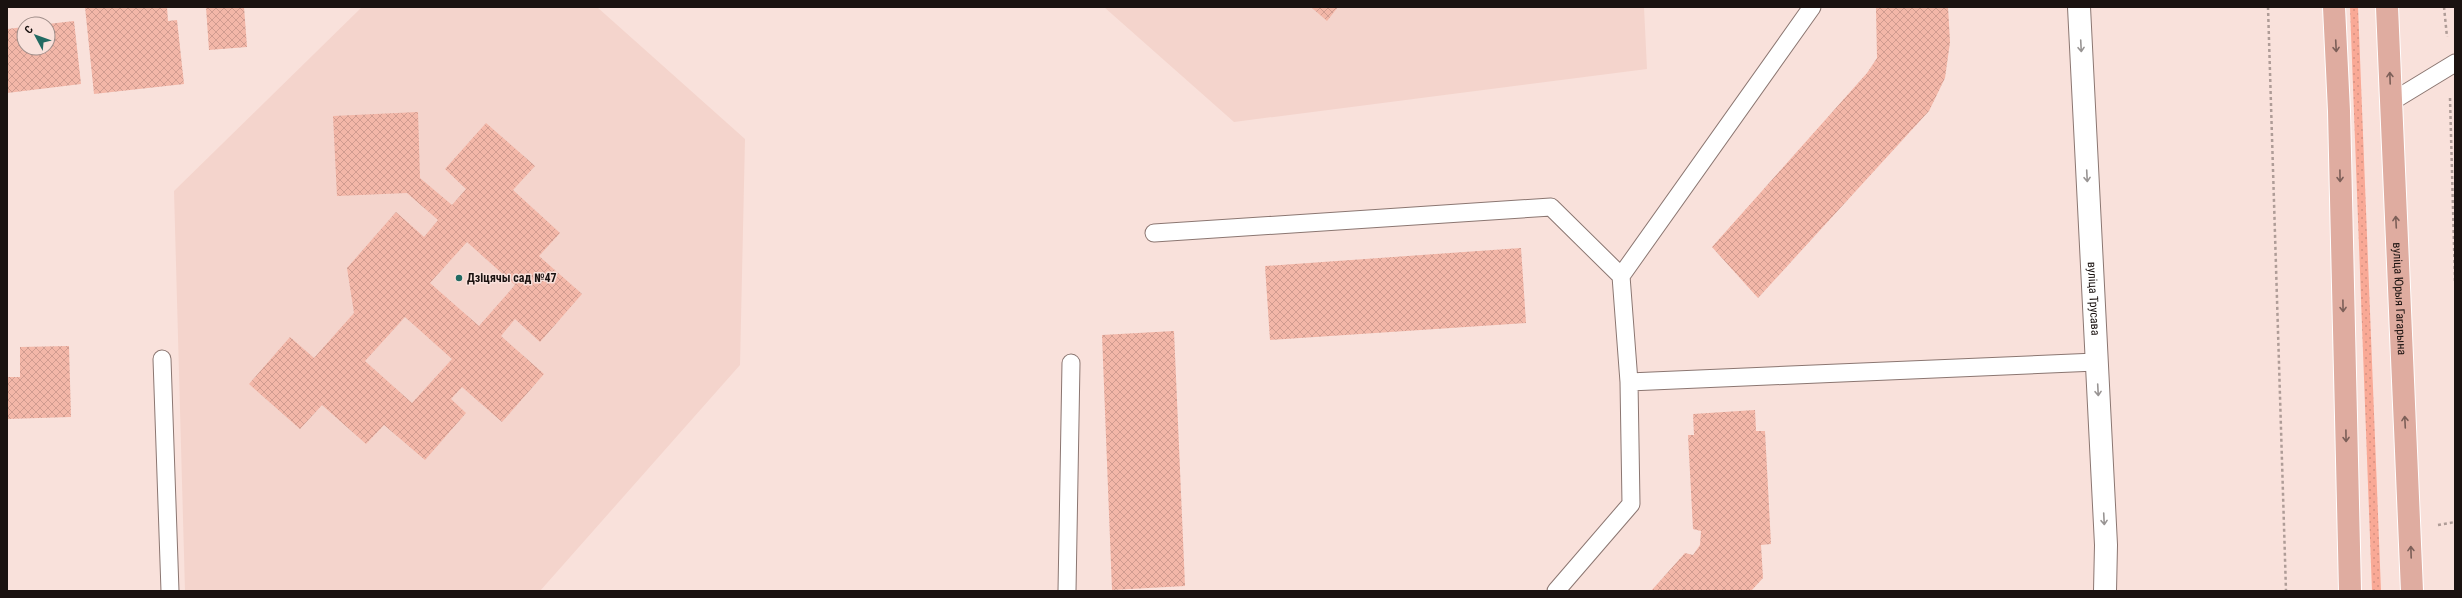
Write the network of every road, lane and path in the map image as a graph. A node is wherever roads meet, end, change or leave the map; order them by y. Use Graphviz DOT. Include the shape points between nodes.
graph roads {
  1 [pos="1812,7"];
  2 [pos="2079,7"];
  3 [pos="2268,7"];
  4 [pos="2334,7"];
  5 [pos="2387,7"];
  6 [pos="2444,7"];
  7 [pos="2452,65"];
  8 [pos="2391,102"];
  9 [pos="1154,233"];
  10 [pos="1621,276"];
  11 [pos="2455,281"];
  12 [pos="162,360"];
  13 [pos="2096,362"];
  14 [pos="1071,363"];
  15 [pos="1629,382"];
  16 [pos="170,591"];
  17 [pos="1066,591"];
  18 [pos="1556,591"];
  19 [pos="2105,591"];
  20 [pos="2286,591"];
  21 [pos="2350,591"];
  22 [pos="2412,591"];
  1 -- 10 [label="lane"];
  2 -- 13 [label="street, вуліца Трусава, one-way"];
  3 -- 20 [label="path"];
  4 -- 21 [label="main road, one-way" via="2339,111"];
  8 -- 5 [label="main road, вуліца Юрыя Гагарына, one-way"];
  6 -- 7 [label="path"];
  7 -- 8 [label="lane"];
  7 -- 11 [label="path"];
  22 -- 8 [label="main road, вуліца Юрыя Гагарына, one-way"];
  9 -- 10 [label="lane" via="1551,207"];
  10 -- 15 [label="lane"];
  12 -- 16 [label="lane"];
  13 -- 15 [label="lane"];
  13 -- 19 [label="street, вуліца Трусава, one-way" via="2106,545"];
  14 -- 17 [label="lane"];
  15 -- 18 [label="lane" via="1631,504"];
}
